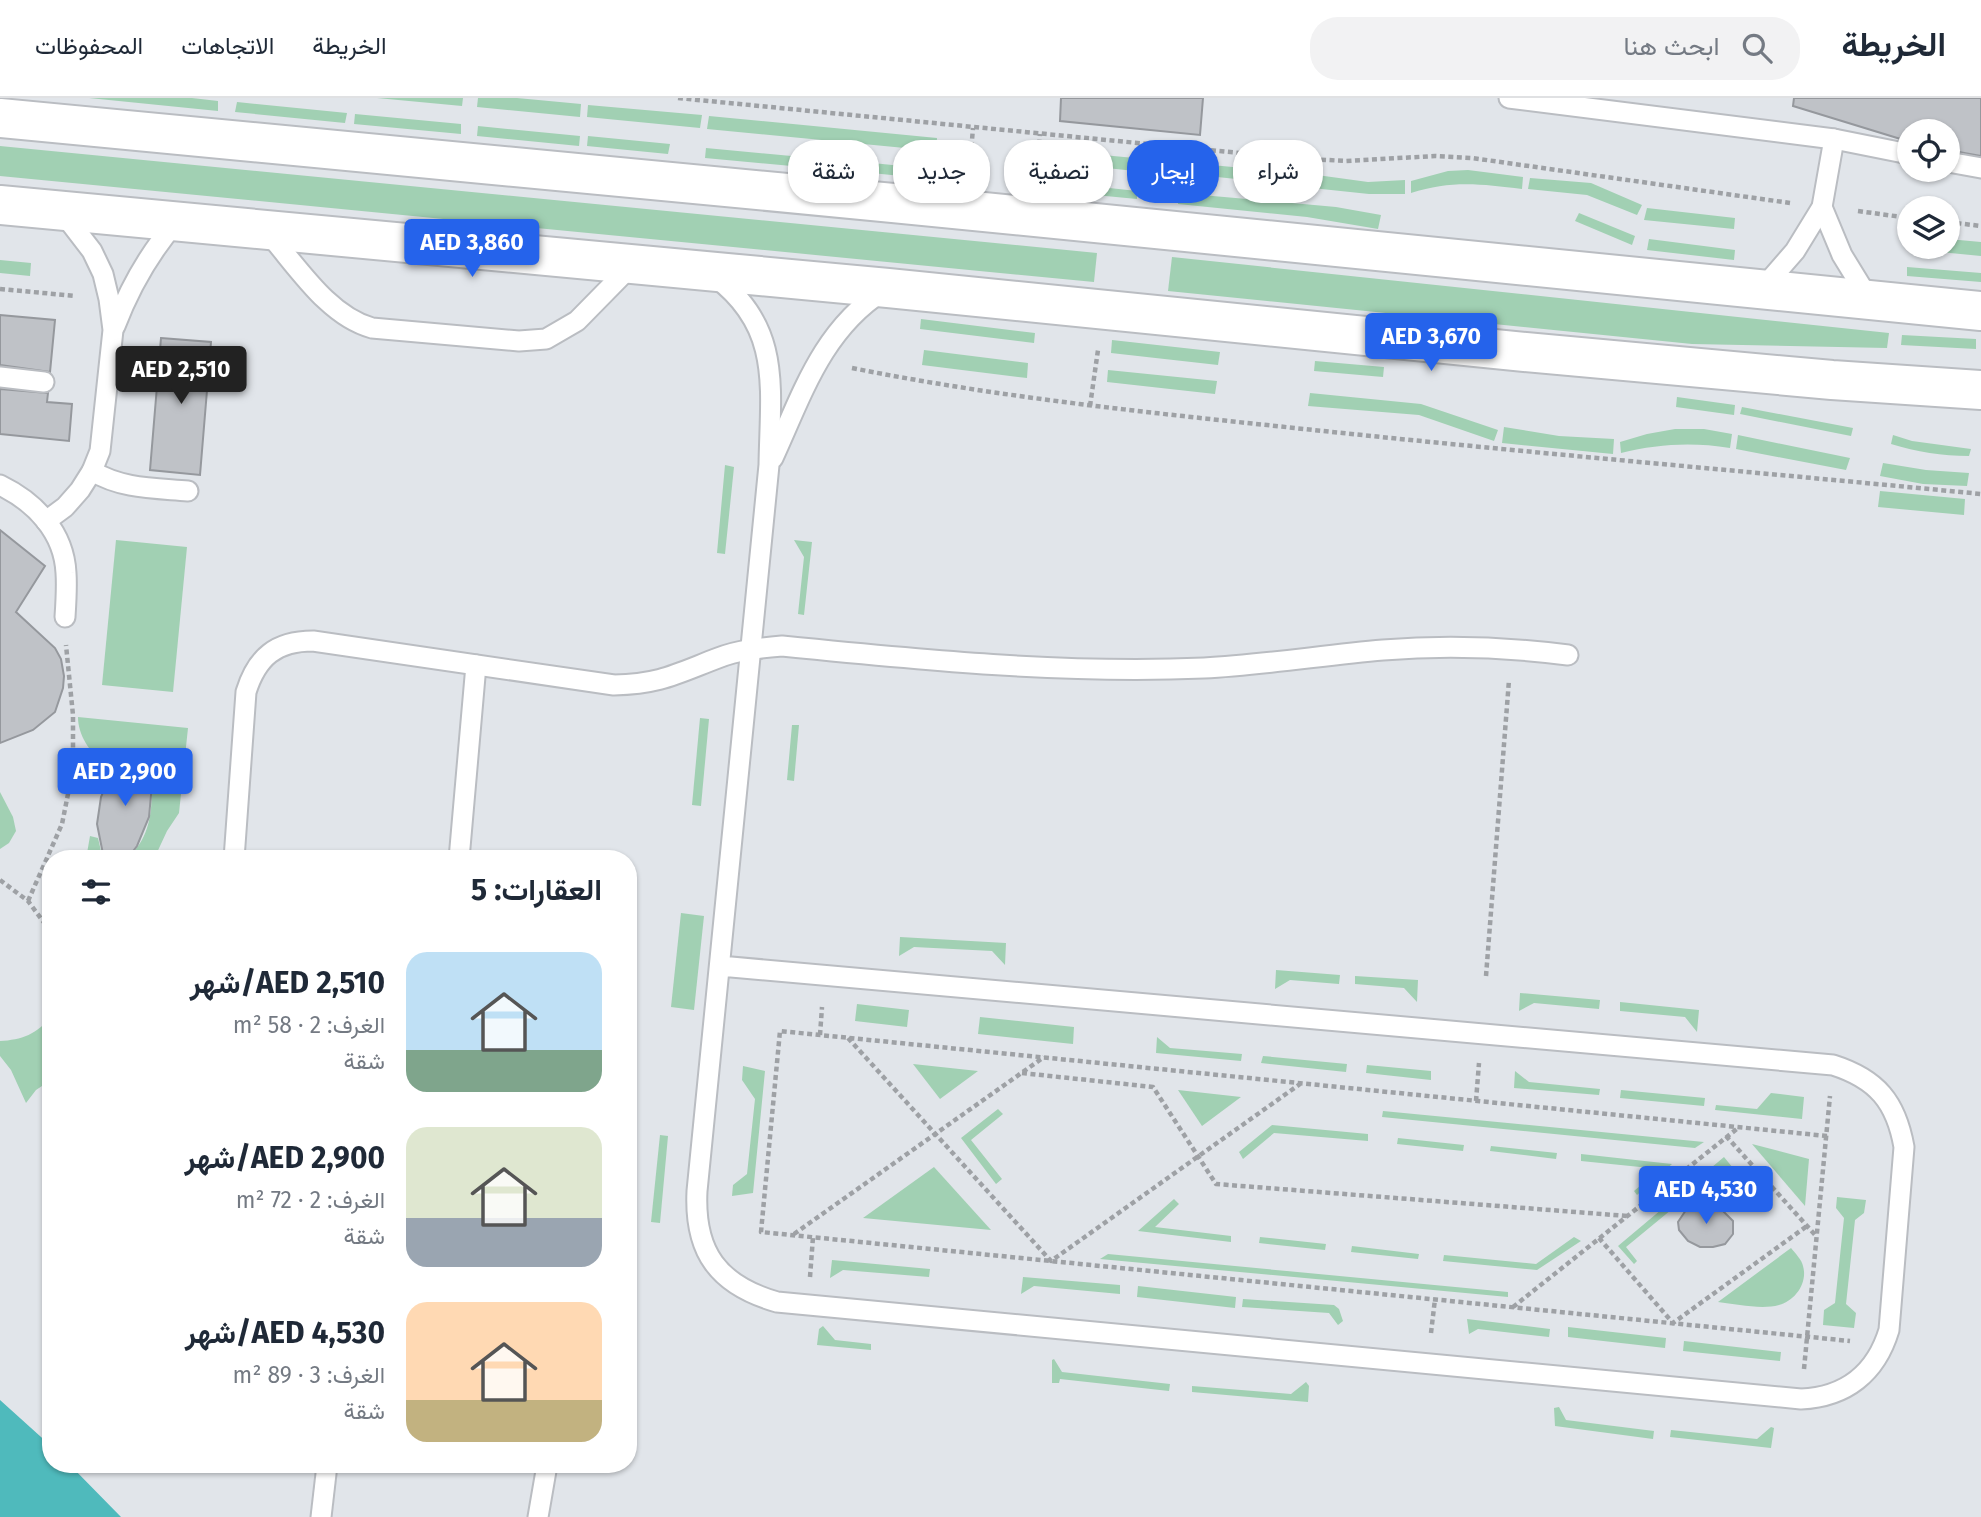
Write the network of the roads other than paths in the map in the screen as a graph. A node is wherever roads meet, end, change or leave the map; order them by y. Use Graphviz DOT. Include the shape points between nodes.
graph roads {
  1 [pos="1509,98"];
  2 [pos="10,112"];
  3 [pos="1834,139"];
  4 [pos="1897,152"];
  5 [pos="1960,165"];
  6 [pos="1981,169"];
  7 [pos="0,205"];
  8 [pos="1822,207"];
  9 [pos="62,211"];
  10 [pos="177,221"];
  11 [pos="265,229"];
  12 [pos="632,265"];
  13 [pos="708,272"];
  14 [pos="888,288"];
  15 [pos="1762,289"];
  16 [pos="1870,300"];
  17 [pos="1981,311"];
  18 [pos="113,330"];
  19 [pos="0,377"];
  20 [pos="44,382"];
  21 [pos="1981,390"];
  22 [pos="769,465"];
  23 [pos="92,471"];
  24 [pos="0,485"];
  25 [pos="188,491"];
  26 [pos="47,521"];
  27 [pos="65,617"];
  28 [pos="753,648"];
  29 [pos="1568,655"];
  30 [pos="476,665"];
  31 [pos="235,850"];
  32 [pos="460,850"];
  33 [pos="720,966"];
  34 [pos="326,1473"];
  35 [pos="546,1473"];
  36 [pos="321,1517"];
  37 [pos="538,1517"];
  1 -- 3 [label="lane"];
  2 -- 15 [label="street"];
  3 -- 4 [label="lane"];
  3 -- 8 [label="lane"];
  5 -- 6 [label="lane"];
  7 -- 9 [label="street"];
  8 -- 15 [label="lane" via="1795,251"];
  8 -- 16 [label="lane" via="1842,256"];
  9 -- 10 [label="street"];
  9 -- 18 [label="lane" via="103,274"];
  10 -- 11 [label="street"];
  10 -- 18 [label="lane" via="135,279"];
  11 -- 12 [label="street"];
  11 -- 12 [label="lane" via="335,309 372,328 519,341 546,339 577,321"];
  12 -- 13 [label="street"];
  13 -- 14 [label="street"];
  13 -- 22 [label="lane" via="740,299 762,334 770,371"];
  14 -- 21 [label="street" via="1552,355"];
  14 -- 22 [label="lane" via="867,301 831,339"];
  15 -- 16 [label="street"];
  16 -- 17 [label="street"];
  18 -- 23 [label="lane" via="104,428"];
  19 -- 20 [label="lane"];
  22 -- 28 [label="lane"];
  23 -- 25 [label="lane" via="126,486"];
  23 -- 26 [label="lane" via="65,508"];
  24 -- 26 [label="lane" via="26,500"];
  26 -- 27 [label="lane" via="66,572"];
  28 -- 29 [label="lane" via="782,646 972,663 1150,670 1265,664 1385,650 1480,647"];
  28 -- 30 [label="lane" via="639,685"];
  28 -- 33 [label="lane"];
  30 -- 31 [label="lane" via="313,641 272,651 251,676 246,692"];
  30 -- 32 [label="lane"];
  33 -- 33 [label="lane" via="696,1216 701,1241 713,1264 752,1295 777,1303 1801,1399 1819,1398 1852,1385 1866,1374 1885,1344 1904,1147 1893,1110 1882,1094 1868,1081 1833,1065"];
  34 -- 36 [label="lane"];
  35 -- 37 [label="lane"];
}
